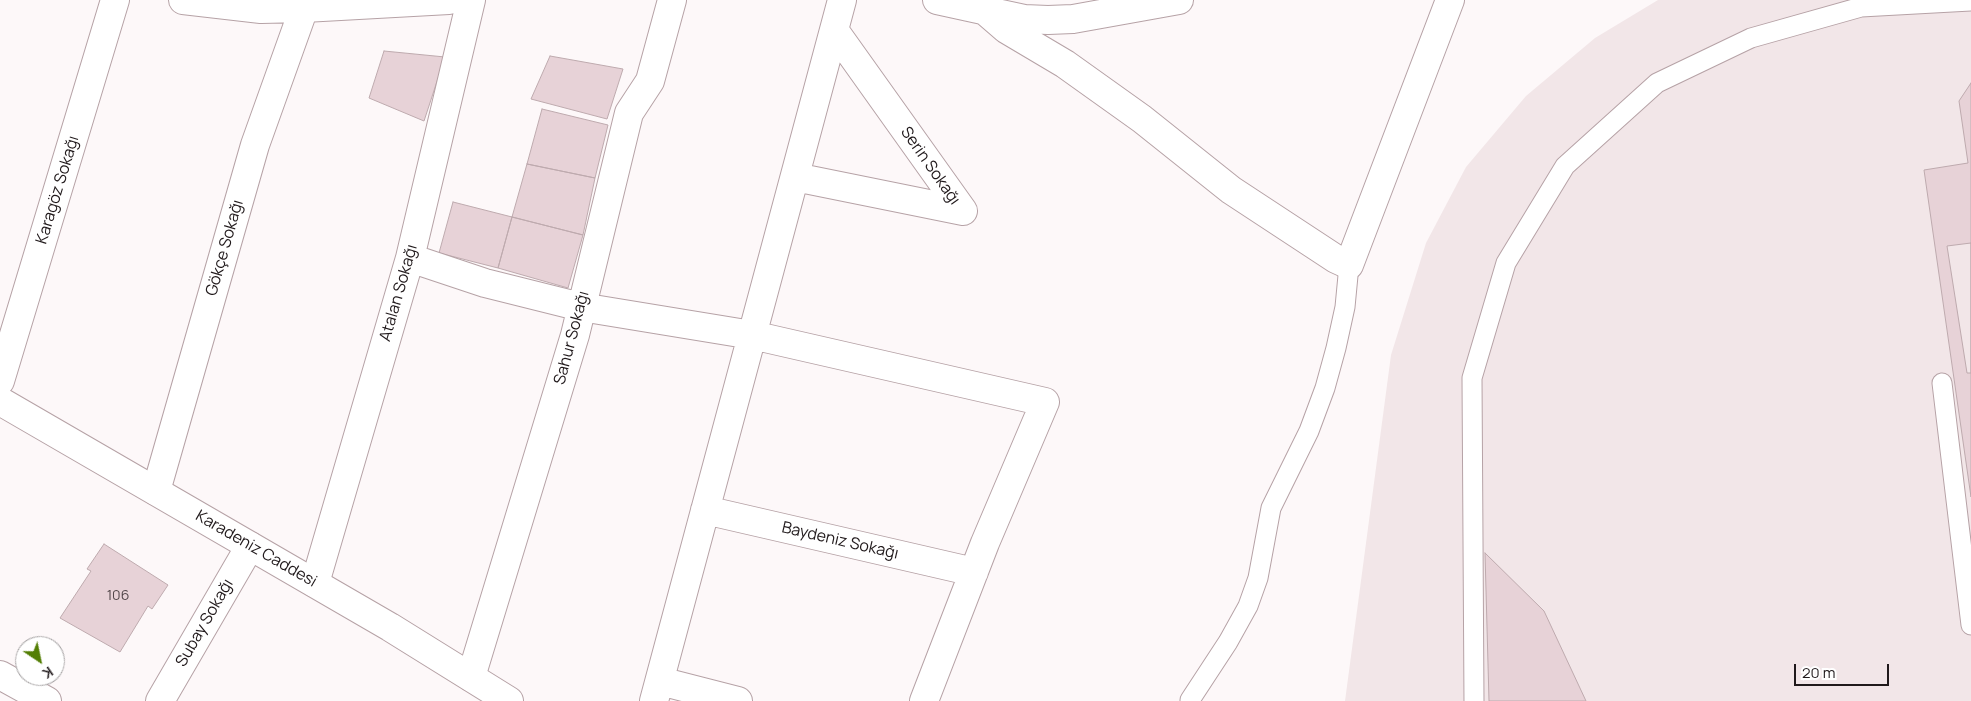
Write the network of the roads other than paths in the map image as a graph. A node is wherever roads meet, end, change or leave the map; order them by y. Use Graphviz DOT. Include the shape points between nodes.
graph roads {
  1 [pos="115,0"];
  2 [pos="183,0"];
  3 [pos="449,0"];
  4 [pos="471,0"];
  5 [pos="672,0"];
  6 [pos="842,0"];
  7 [pos="937,0"];
  8 [pos="1179,0"];
  9 [pos="1450,0"];
  10 [pos="1971,1"];
  11 [pos="304,4"];
  12 [pos="984,10"];
  13 [pos="834,30"];
  14 [pos="794,177"];
  15 [pos="410,258"];
  16 [pos="1349,265"];
  17 [pos="582,307"];
  18 [pos="752,335"];
  19 [pos="0,381"];
  20 [pos="1942,383"];
  21 [pos="0,401"];
  22 [pos="156,491"];
  23 [pos="705,510"];
  24 [pos="250,546"];
  25 [pos="974,572"];
  26 [pos="315,583"];
  27 [pos="1971,625"];
  28 [pos="0,674"];
  29 [pos="471,677"];
  30 [pos="657,691"];
  31 [pos="1190,700"];
  32 [pos="47,701"];
  33 [pos="160,701"];
  34 [pos="510,701"];
  35 [pos="738,701"];
  36 [pos="924,701"];
  37 [pos="1474,701"];
  1 -- 19 [label="street, Karagöz Sokağı"];
  2 -- 11 [label="street" via="261,9"];
  3 -- 11 [label="street"];
  4 -- 15 [label="street, Atalan Sokağı"];
  5 -- 17 [label="street, Sahur Sokağı" via="650,81 629,114"];
  6 -- 13 [label="street"];
  7 -- 12 [label="street"];
  8 -- 12 [label="street" via="1072,19 1024,19"];
  9 -- 16 [label="street"];
  10 -- 37 [label="lane" via="1862,7 1751,38 1657,83 1565,166 1506,263 1472,378"];
  11 -- 22 [label="street, Gökçe Sokağı" via="255,145"];
  12 -- 16 [label="street" via="1006,29 1065,64 1142,119 1231,190"];
  13 -- 14 [label="street"];
  13 -- 14 [label="street, Serin Sokağı" via="962,211"];
  14 -- 18 [label="street"];
  15 -- 17 [label="street" via="485,283"];
  15 -- 26 [label="street, Atalan Sokağı"];
  16 -- 31 [label="lane" via="1341,323 1325,388 1309,431 1271,508 1258,578 1248,606"];
  17 -- 18 [label="street"];
  17 -- 29 [label="street, Sahur Sokağı"];
  18 -- 23 [label="street"];
  18 -- 25 [label="street" via="1045,402"];
  20 -- 27 [label="lane"];
  21 -- 22 [label="street, Karadeniz Caddesi"];
  22 -- 24 [label="street, Karadeniz Caddesi"];
  23 -- 25 [label="street, Baydeniz Sokağı"];
  23 -- 30 [label="street"];
  24 -- 26 [label="street, Karadeniz Caddesi"];
  24 -- 33 [label="street, Subay Sokağı"];
  25 -- 36 [label="street"];
  26 -- 29 [label="street, Karadeniz Caddesi"];
  28 -- 32 [label="street"];
  29 -- 34 [label="street, Karadeniz Caddesi"];
  30 -- 35 [label="street"];
}
